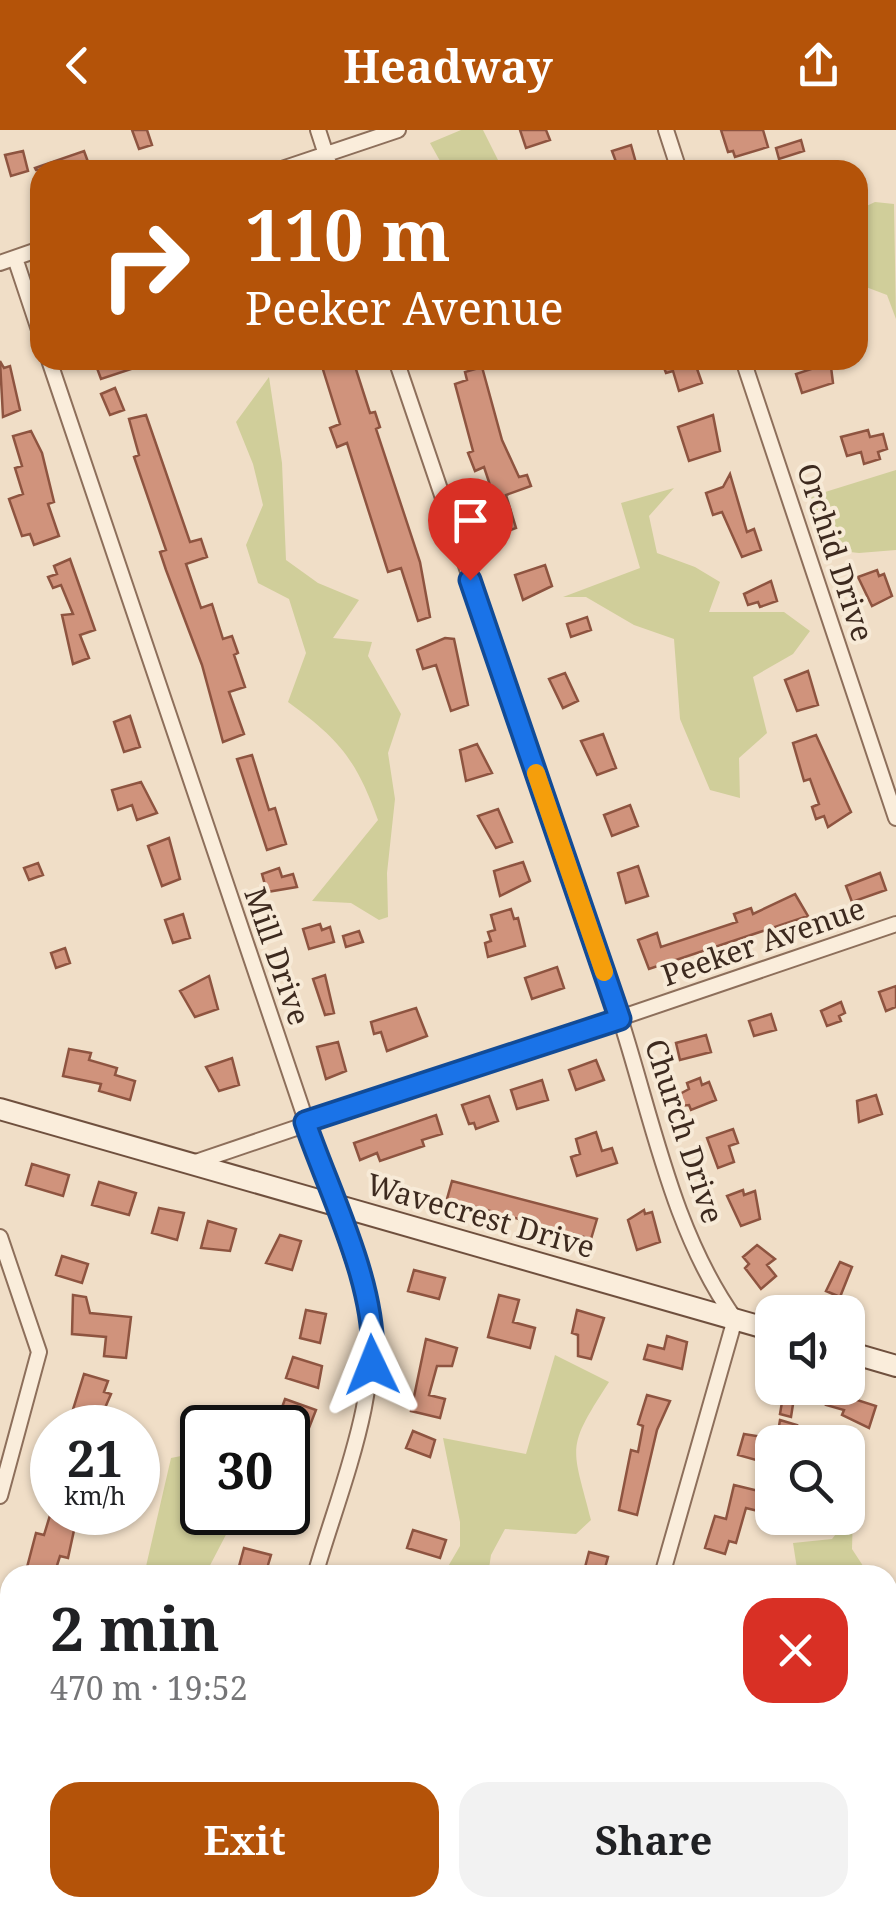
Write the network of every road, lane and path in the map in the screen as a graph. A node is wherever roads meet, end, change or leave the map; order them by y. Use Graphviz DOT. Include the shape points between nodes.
graph roads {
  1 [pos="318,130"];
  2 [pos="398,130"];
  3 [pos="666,130"];
  4 [pos="326,154"];
  5 [pos="308,160"];
  6 [pos="328,160"];
  7 [pos="676,160"];
  8 [pos="7,260"];
  9 [pos="30,310"];
  10 [pos="52,370"];
  11 [pos="399,370"];
  12 [pos="746,370"];
  13 [pos="896,818"];
  14 [pos="896,924"];
  15 [pos="620,1019"];
  16 [pos="0,1108"];
  17 [pos="305,1122"];
  18 [pos="193,1162"];
  19 [pos="334,1205"];
  20 [pos="0,1237"];
  21 [pos="735,1319"];
  22 [pos="755,1325"];
  23 [pos="865,1357"];
  24 [pos="896,1366"];
  25 [pos="0,1496"];
  26 [pos="318,1565"];
  27 [pos="665,1565"];
  1 -- 4 [label="street"];
  2 -- 4 [label="street"];
  3 -- 7 [label="street"];
  4 -- 5 [label="street"];
  4 -- 6 [label="street"];
  8 -- 9 [label="street"];
  10 -- 17 [label="street, Mill Drive"];
  11 -- 15 [label="street, Church Drive"];
  12 -- 13 [label="street, Orchid Drive"];
  14 -- 15 [label="street, Peeker Avenue"];
  15 -- 17 [label="street, Peeker Avenue"];
  15 -- 21 [label="street, Church Drive" via="688,1232"];
  16 -- 18 [label="street, Wavecrest Drive"];
  17 -- 18 [label="street, Peeker Avenue"];
  17 -- 19 [label="street, Mill Drive"];
  18 -- 19 [label="street, Wavecrest Drive"];
  19 -- 21 [label="street, Wavecrest Drive"];
  19 -- 26 [label="street, Mill Drive" via="375,1336 368,1397"];
  20 -- 25 [label="street" via="39,1352"];
  21 -- 22 [label="street, Wavecrest Drive"];
  21 -- 27 [label="street"];
  23 -- 24 [label="street"];
}
